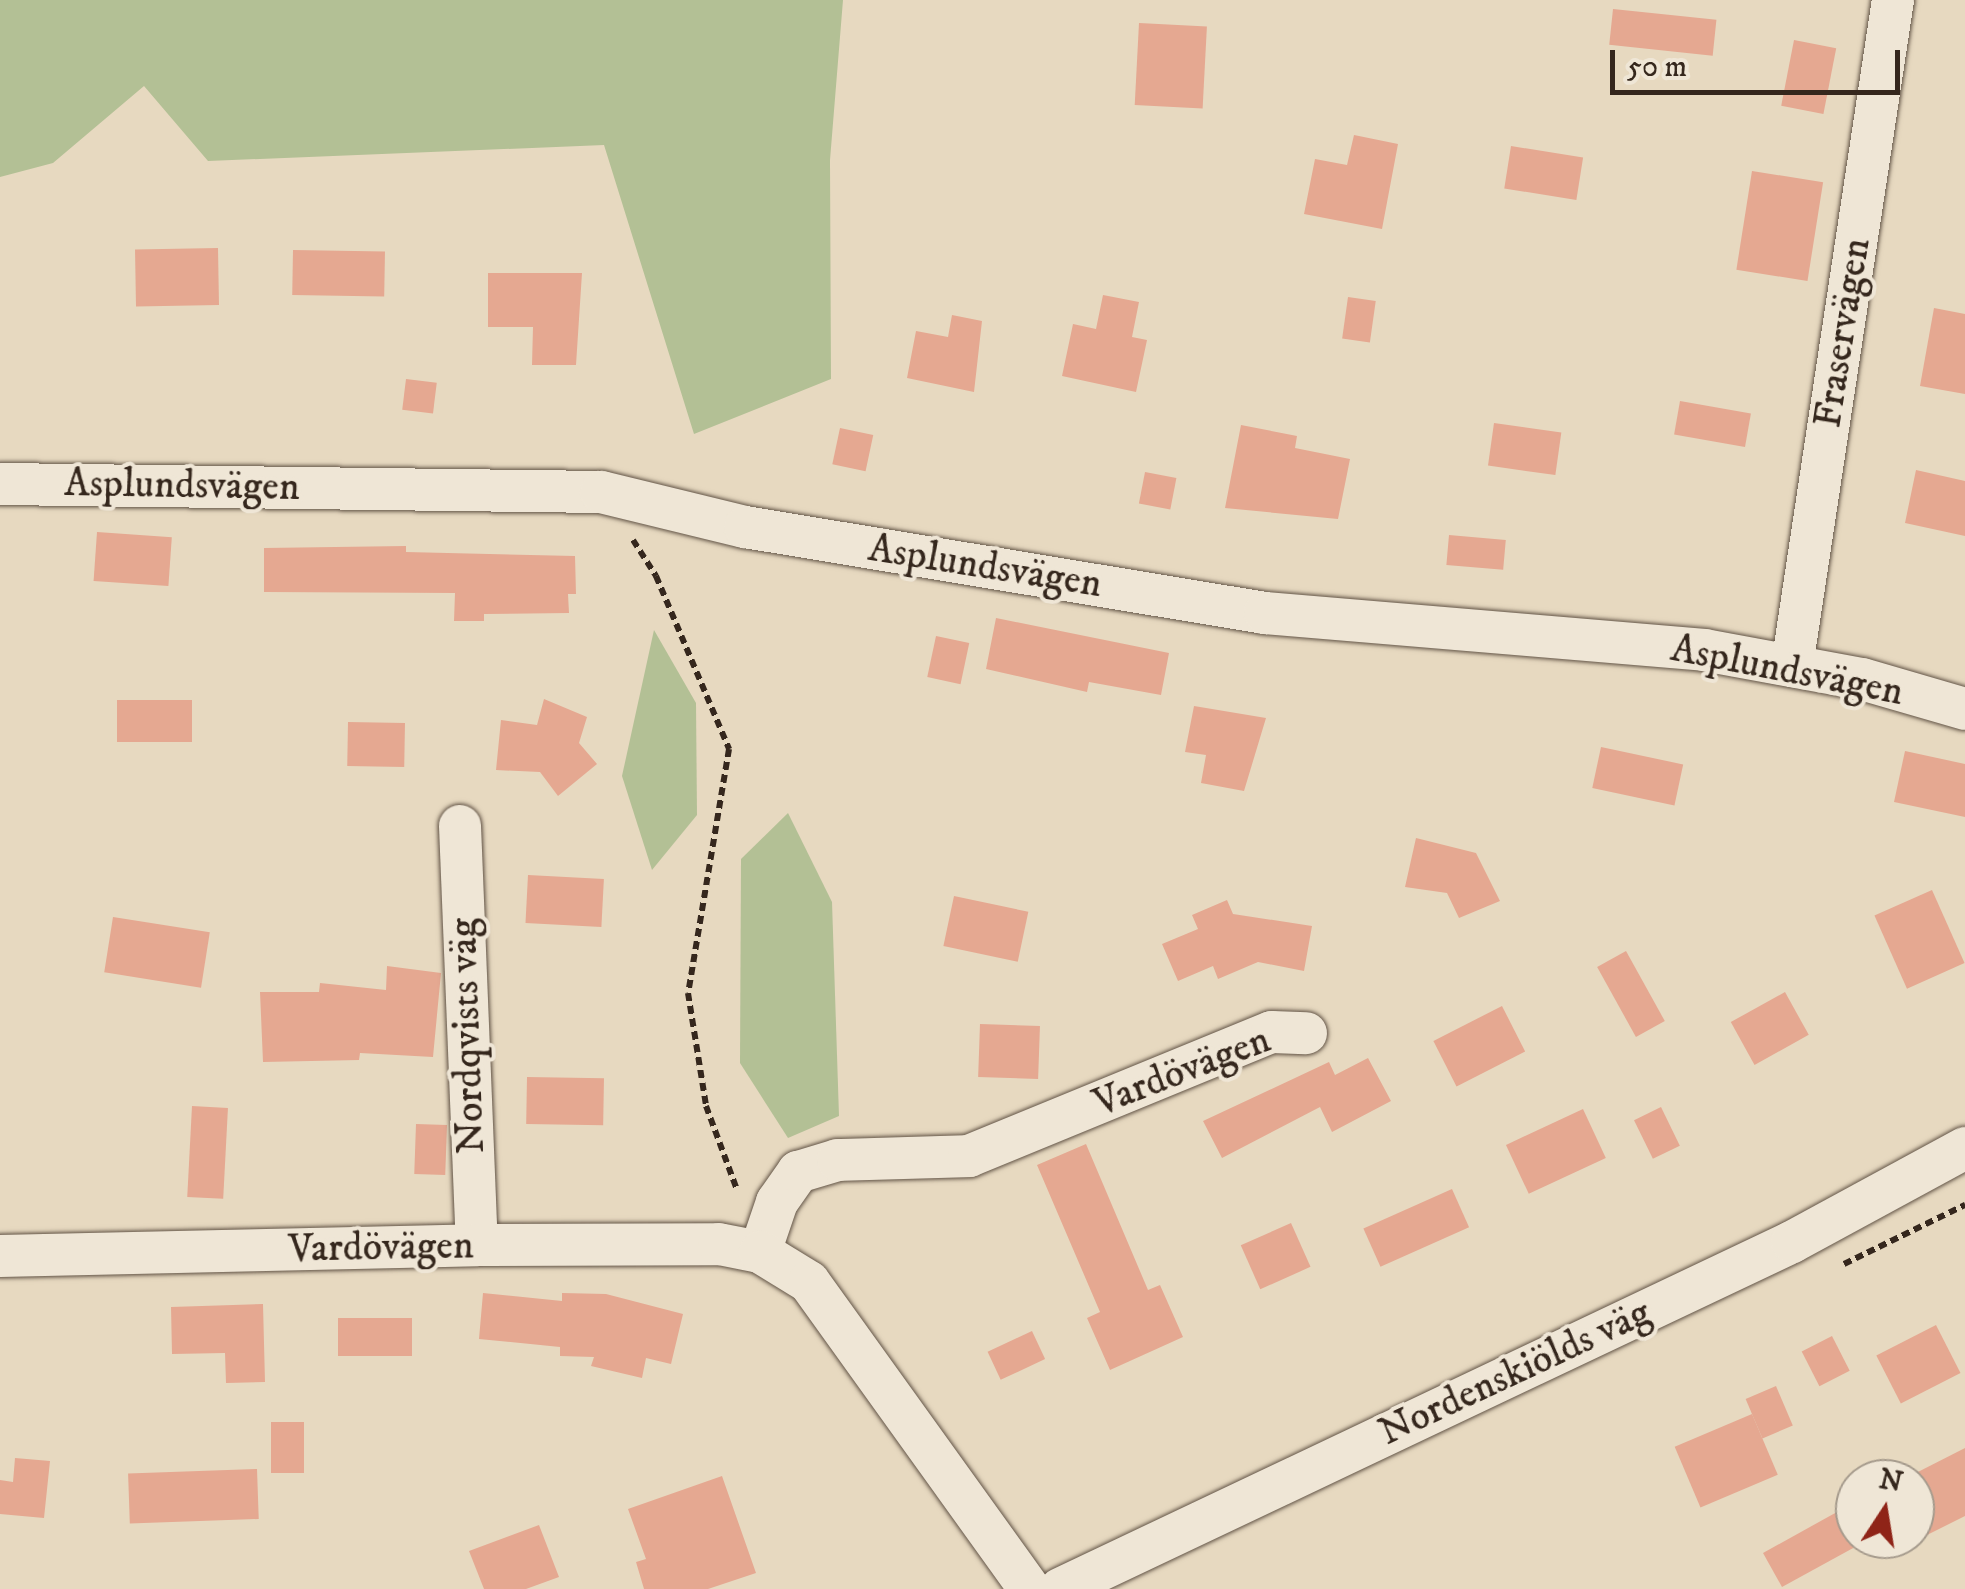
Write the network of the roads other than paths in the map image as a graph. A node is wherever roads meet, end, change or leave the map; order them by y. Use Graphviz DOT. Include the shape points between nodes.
graph roads {
  1 [pos="1893,0"];
  2 [pos="0,484"];
  3 [pos="1792,666"];
  4 [pos="1965,709"];
  5 [pos="460,826"];
  6 [pos="1306,1033"];
  7 [pos="1965,1148"];
  8 [pos="477,1245"];
  9 [pos="760,1252"];
  10 [pos="0,1256"];
  11 [pos="1030,1589"];
  12 [pos="1060,1589"];
  1 -- 3 [label="street, Fraservägen"];
  2 -- 3 [label="street, Asplundsvägen" via="602,492 745,527 1265,614 1704,650"];
  3 -- 4 [label="street, Asplundsvägen"];
  5 -- 8 [label="street, Nordqvists väg"];
  6 -- 9 [label="street, Vardövägen" via="1272,1032 968,1156 838,1160 798,1172 777,1202"];
  7 -- 12 [label="street, Nordenskiölds väg" via="1792,1242"];
  8 -- 9 [label="street, Vardövägen" via="719,1244"];
  8 -- 10 [label="street, Vardövägen"];
  9 -- 11 [label="street, Vardövägen" via="809,1282"];
}
